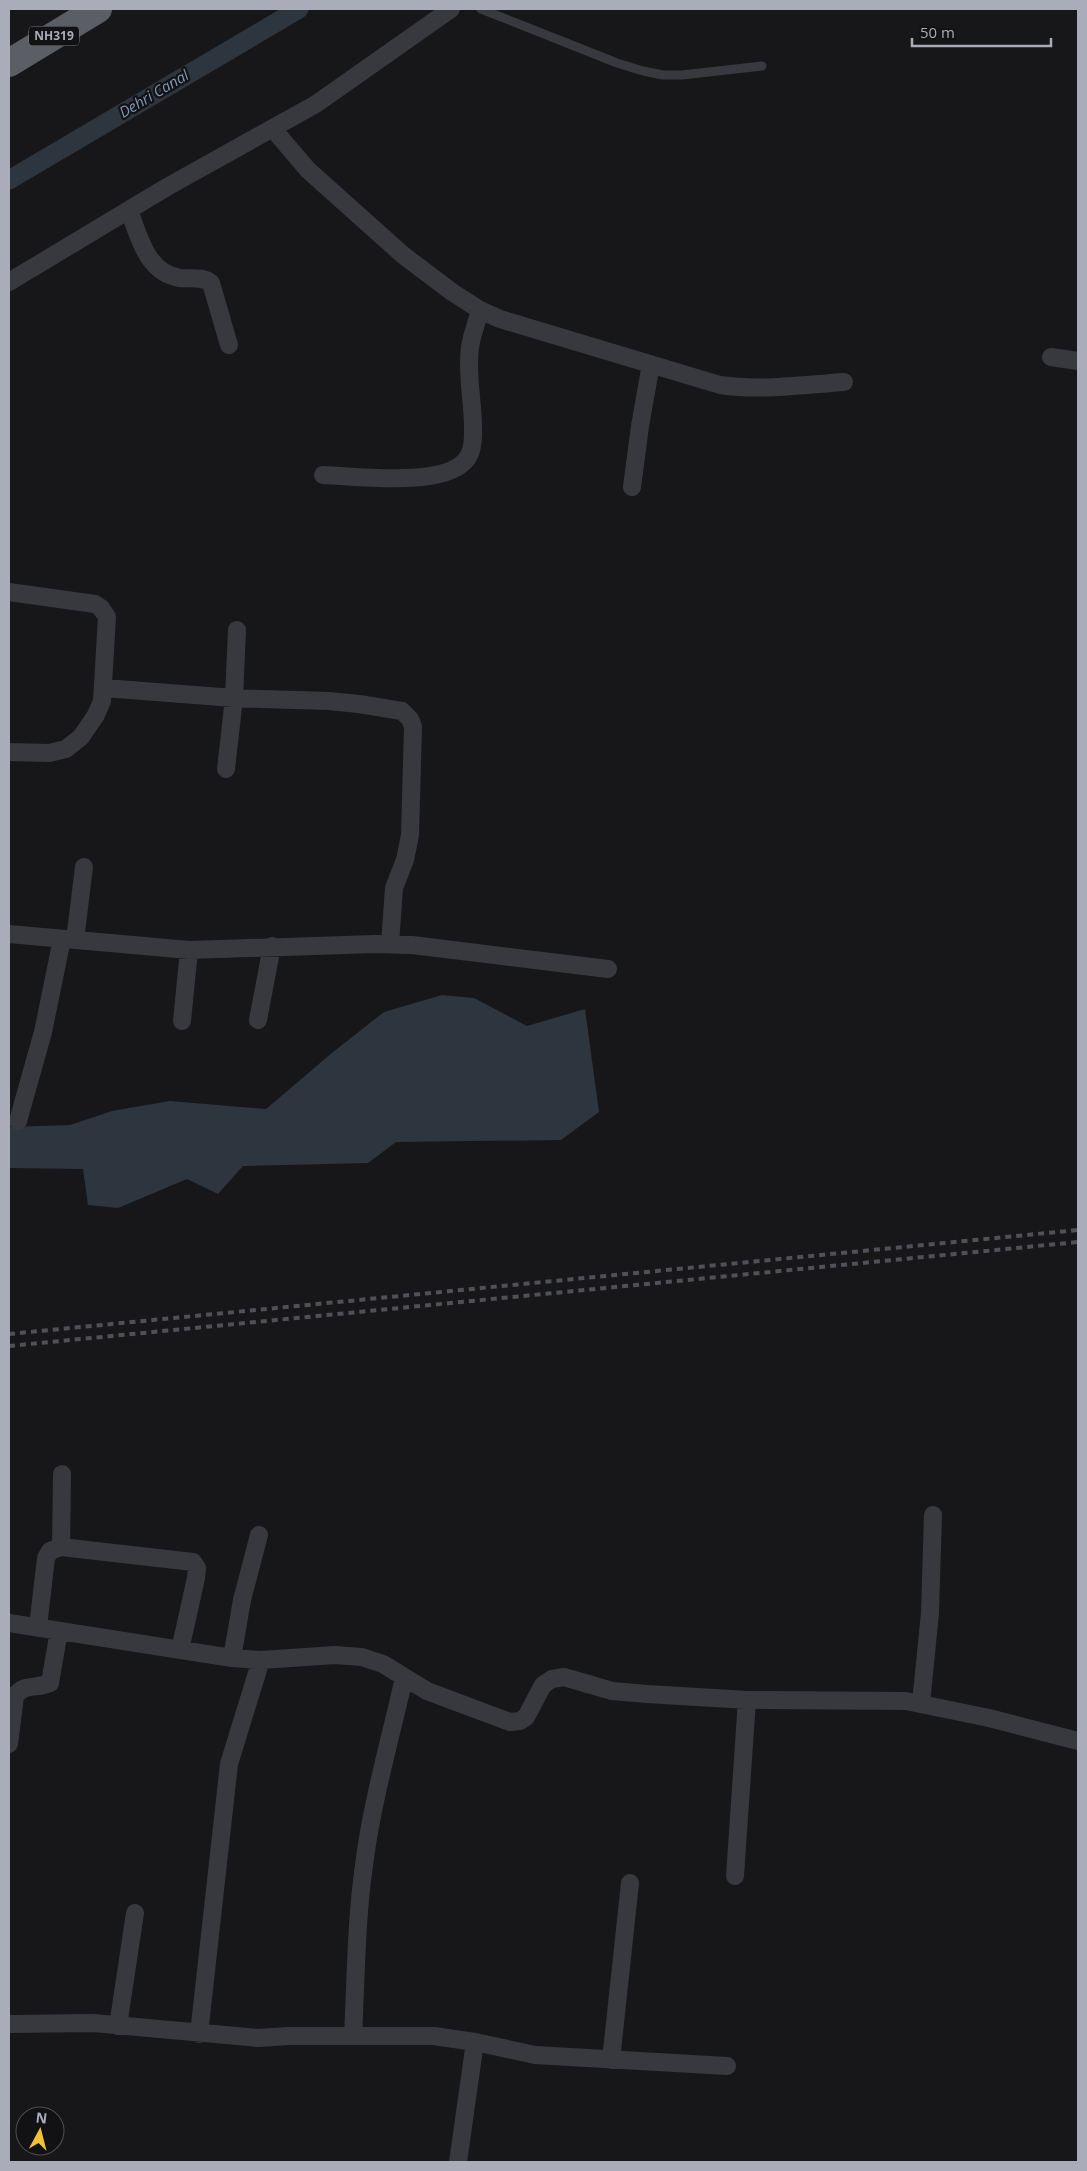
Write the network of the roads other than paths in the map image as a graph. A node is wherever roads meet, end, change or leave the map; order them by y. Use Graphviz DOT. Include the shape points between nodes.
graph roads {
  1 [pos="98,9"];
  2 [pos="450,9"];
  3 [pos="481,9"];
  4 [pos="9,63"];
  5 [pos="762,66"];
  6 [pos="273,129"];
  7 [pos="129,210"];
  8 [pos="9,282"];
  9 [pos="480,310"];
  10 [pos="229,345"];
  11 [pos="1052,357"];
  12 [pos="1078,362"];
  13 [pos="651,364"];
  14 [pos="844,382"];
  15 [pos="323,475"];
  16 [pos="632,487"];
  17 [pos="9,592"];
  18 [pos="237,630"];
  19 [pos="104,688"];
  20 [pos="234,698"];
  21 [pos="9,752"];
  22 [pos="226,769"];
  23 [pos="84,867"];
  24 [pos="9,934"];
  25 [pos="68,940"];
  26 [pos="390,944"];
  27 [pos="272,946"];
  28 [pos="189,950"];
  29 [pos="608,970"];
  30 [pos="258,1020"];
  31 [pos="182,1021"];
  32 [pos="18,1121"];
  33 [pos="62,1474"];
  34 [pos="933,1515"];
  35 [pos="259,1535"];
  36 [pos="61,1547"];
  37 [pos="9,1623"];
  38 [pos="38,1627"];
  39 [pos="59,1631"];
  40 [pos="180,1650"];
  41 [pos="232,1658"];
  42 [pos="261,1660"];
  43 [pos="404,1678"];
  44 [pos="746,1700"];
  45 [pos="921,1703"];
  46 [pos="1078,1741"];
  47 [pos="9,1744"];
  48 [pos="735,1876"];
  49 [pos="630,1883"];
  50 [pos="136,1913"];
  51 [pos="9,2024"];
  52 [pos="118,2026"];
  53 [pos="199,2034"];
  54 [pos="353,2036"];
  55 [pos="475,2042"];
  56 [pos="611,2060"];
  57 [pos="727,2066"];
  58 [pos="458,2162"];
  1 -- 4 [label="highway, NH319"];
  2 -- 6 [label="street" via="351,81"];
  3 -- 5 [label="lane" via="617,63 663,75"];
  6 -- 7 [label="street"];
  6 -- 9 [label="street" via="308,170 345,205 403,255"];
  7 -- 8 [label="street"];
  7 -- 10 [label="street" via="142,245 158,268 179,278 211,283"];
  9 -- 13 [label="street" via="526,328"];
  9 -- 15 [label="street" via="470,346 473,433 471,452 464,463 446,472 416,478"];
  11 -- 12 [label="street"];
  13 -- 14 [label="street" via="741,388"];
  13 -- 16 [label="street"];
  17 -- 19 [label="street" via="95,604 101,608 107,617"];
  18 -- 20 [label="street"];
  19 -- 20 [label="street"];
  19 -- 21 [label="street" via="96,715 81,737 66,748 49,753"];
  20 -- 22 [label="street"];
  20 -- 26 [label="street" via="359,704 402,711 410,718 413,727 410,836 394,888"];
  23 -- 25 [label="street"];
  24 -- 25 [label="street"];
  25 -- 28 [label="street"];
  25 -- 32 [label="street"];
  26 -- 27 [label="street"];
  26 -- 29 [label="street"];
  27 -- 28 [label="street"];
  27 -- 30 [label="street"];
  28 -- 31 [label="street"];
  33 -- 36 [label="street"];
  34 -- 45 [label="street" via="930,1613"];
  35 -- 41 [label="street" via="242,1600"];
  36 -- 38 [label="street" via="50,1551 46,1558"];
  36 -- 40 [label="street" via="193,1562 197,1568 196,1578"];
  37 -- 38 [label="street"];
  38 -- 39 [label="street"];
  39 -- 40 [label="street"];
  39 -- 47 [label="street" via="50,1683 20,1689 16,1696"];
  40 -- 41 [label="street"];
  41 -- 42 [label="street"];
  42 -- 43 [label="street" via="336,1655 362,1657 383,1664"];
  42 -- 53 [label="street" via="229,1764"];
  43 -- 44 [label="street" via="427,1691 510,1722 526,1717 543,1686 552,1678 564,1677 629,1693"];
  43 -- 54 [label="street" via="368,1835 361,1891"];
  44 -- 45 [label="street"];
  44 -- 48 [label="street"];
  45 -- 46 [label="street"];
  49 -- 56 [label="street"];
  50 -- 52 [label="street"];
  51 -- 52 [label="street" via="93,2023"];
  52 -- 53 [label="street"];
  53 -- 54 [label="street" via="258,2038"];
  54 -- 55 [label="street" via="434,2036"];
  55 -- 56 [label="street" via="535,2055"];
  55 -- 58 [label="street"];
  56 -- 57 [label="street"];
}
